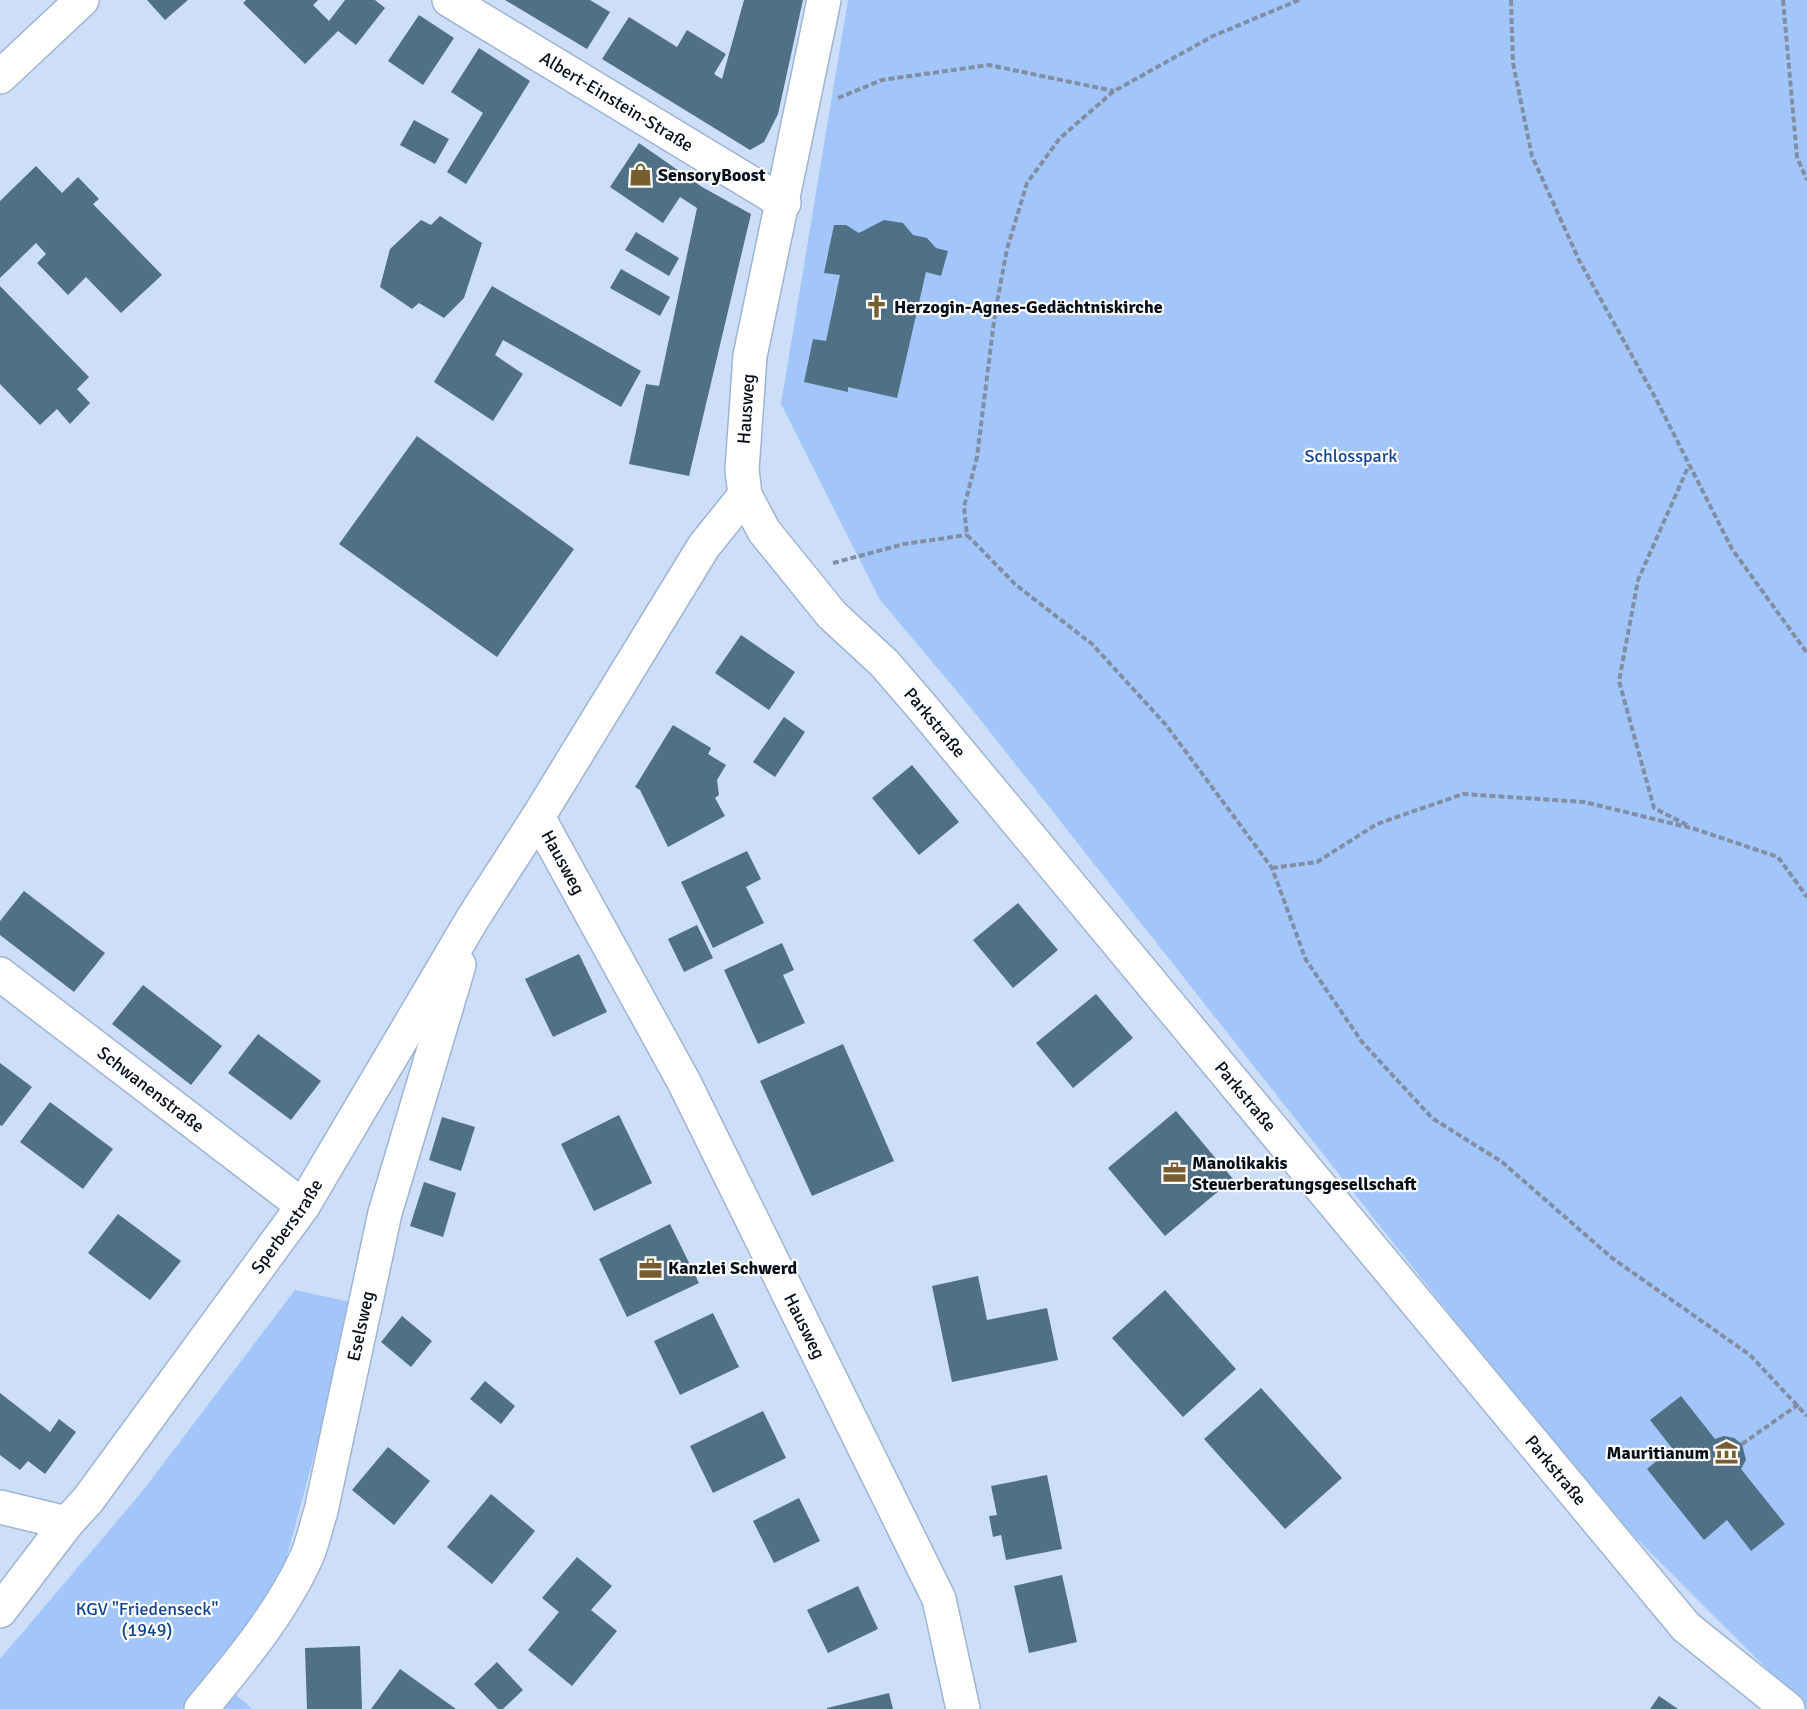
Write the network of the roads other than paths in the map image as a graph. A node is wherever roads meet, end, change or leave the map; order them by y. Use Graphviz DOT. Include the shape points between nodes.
graph roads {
  1 [pos="82,0"];
  2 [pos="449,0"];
  3 [pos="824,0"];
  4 [pos="0,77"];
  5 [pos="784,203"];
  6 [pos="746,495"];
  7 [pos="538,817"];
  8 [pos="473,918"];
  9 [pos="0,974"];
  10 [pos="303,1206"];
  11 [pos="0,1507"];
  12 [pos="67,1524"];
  13 [pos="0,1611"];
  14 [pos="201,1709"];
  15 [pos="963,1709"];
  16 [pos="1788,1709"];
  1 -- 4 [label="street"];
  2 -- 5 [label="street, Albert-Einstein-Straße"];
  3 -- 5 [label="street, Hausweg"];
  5 -- 6 [label="street, Hausweg" via="750,357 743,432"];
  6 -- 7 [label="street, Hausweg" via="704,546"];
  6 -- 16 [label="street, Parkstraße" via="764,531 832,615 884,663 922,707 1686,1627"];
  7 -- 8 [label="street, Sperberstraße"];
  7 -- 15 [label="street, Hausweg" via="684,1083 939,1599"];
  8 -- 10 [label="street, Sperberstraße"];
  8 -- 14 [label="street, Eselsweg" via="385,1213 321,1511 307,1555 283,1600"];
  9 -- 10 [label="street, Schwanenstraße"];
  10 -- 12 [label="street, Sperberstraße"];
  11 -- 12 [label="street"];
  12 -- 13 [label="street, Sperberstraße"];
}
